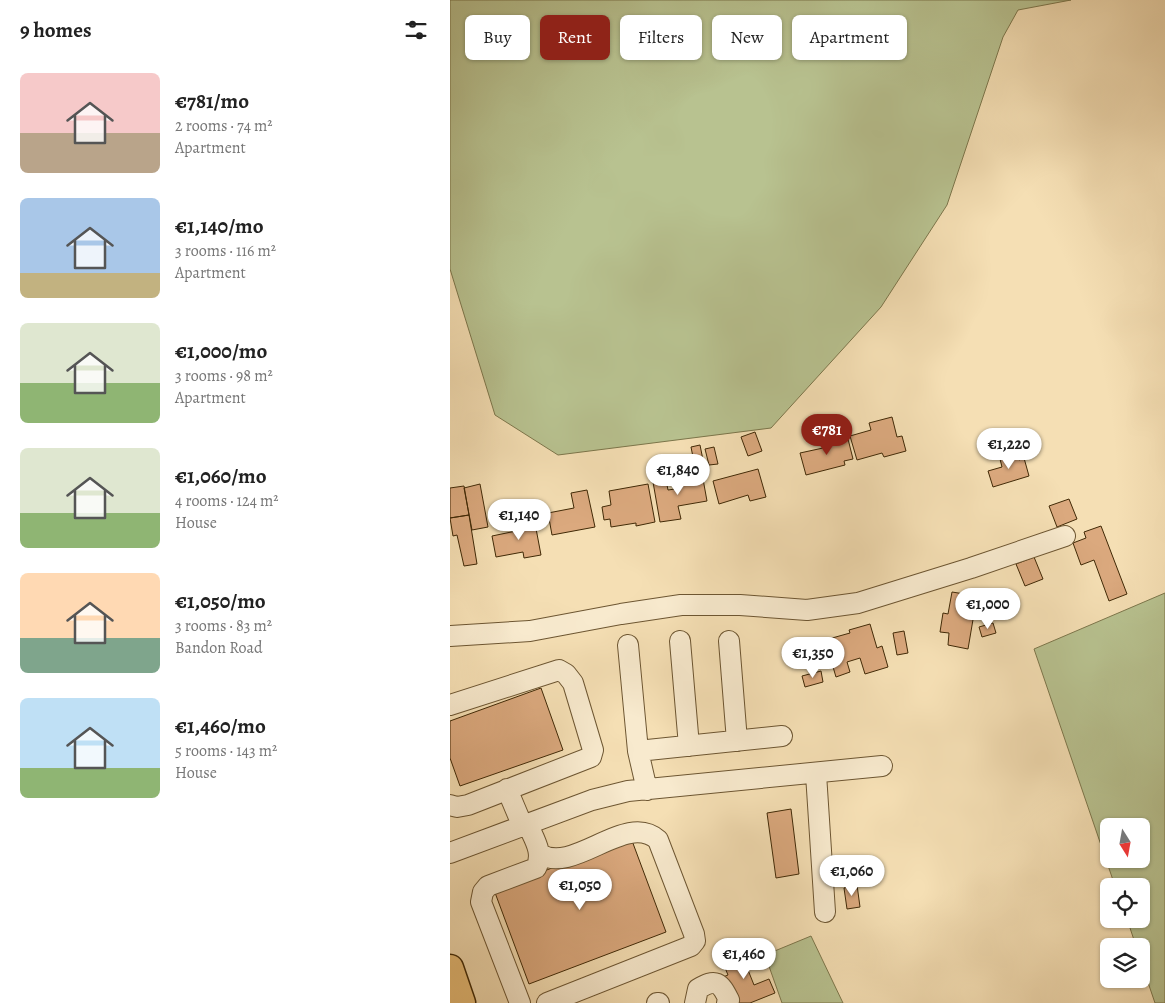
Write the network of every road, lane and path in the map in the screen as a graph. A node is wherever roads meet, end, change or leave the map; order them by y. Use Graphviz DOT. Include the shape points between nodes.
graph roads {
  1 [pos="1065,536"];
  2 [pos="450,636"];
  3 [pos="680,641"];
  4 [pos="729,641"];
  5 [pos="628,645"];
  6 [pos="450,705"];
  7 [pos="782,736"];
  8 [pos="737,741"];
  9 [pos="689,746"];
  10 [pos="638,751"];
  11 [pos="882,766"];
  12 [pos="816,774"];
  13 [pos="507,789"];
  14 [pos="647,790"];
  15 [pos="450,805"];
  16 [pos="526,826"];
  17 [pos="450,853"];
  18 [pos="540,854"];
  19 [pos="825,912"];
  20 [pos="450,968"];
  21 [pos="462,1003"];
  22 [pos="520,1003"];
  23 [pos="547,1003"];
  24 [pos="695,1003"];
  25 [pos="727,1003"];
  1 -- 2 [label="street" via="858,603 807,610 681,605 530,631"];
  3 -- 9 [label="street"];
  4 -- 8 [label="street"];
  5 -- 10 [label="street"];
  6 -- 13 [label="street" via="560,670 573,682 593,750 591,757"];
  7 -- 8 [label="street"];
  8 -- 9 [label="street"];
  9 -- 10 [label="street"];
  10 -- 14 [label="street"];
  11 -- 12 [label="street"];
  12 -- 14 [label="street"];
  12 -- 19 [label="street"];
  13 -- 15 [label="street" via="468,805"];
  13 -- 16 [label="street"];
  14 -- 16 [label="street" via="592,800"];
  16 -- 17 [label="street"];
  16 -- 18 [label="street"];
  18 -- 22 [label="street" via="536,868 488,886 481,897"];
  18 -- 23 [label="street" via="547,858 562,858 631,832 653,836 658,840 695,941 691,946"];
  20 -- 21 [label="main road"];
  24 -- 25 [label="street" via="698,989 716,982 729,1000"];
}
